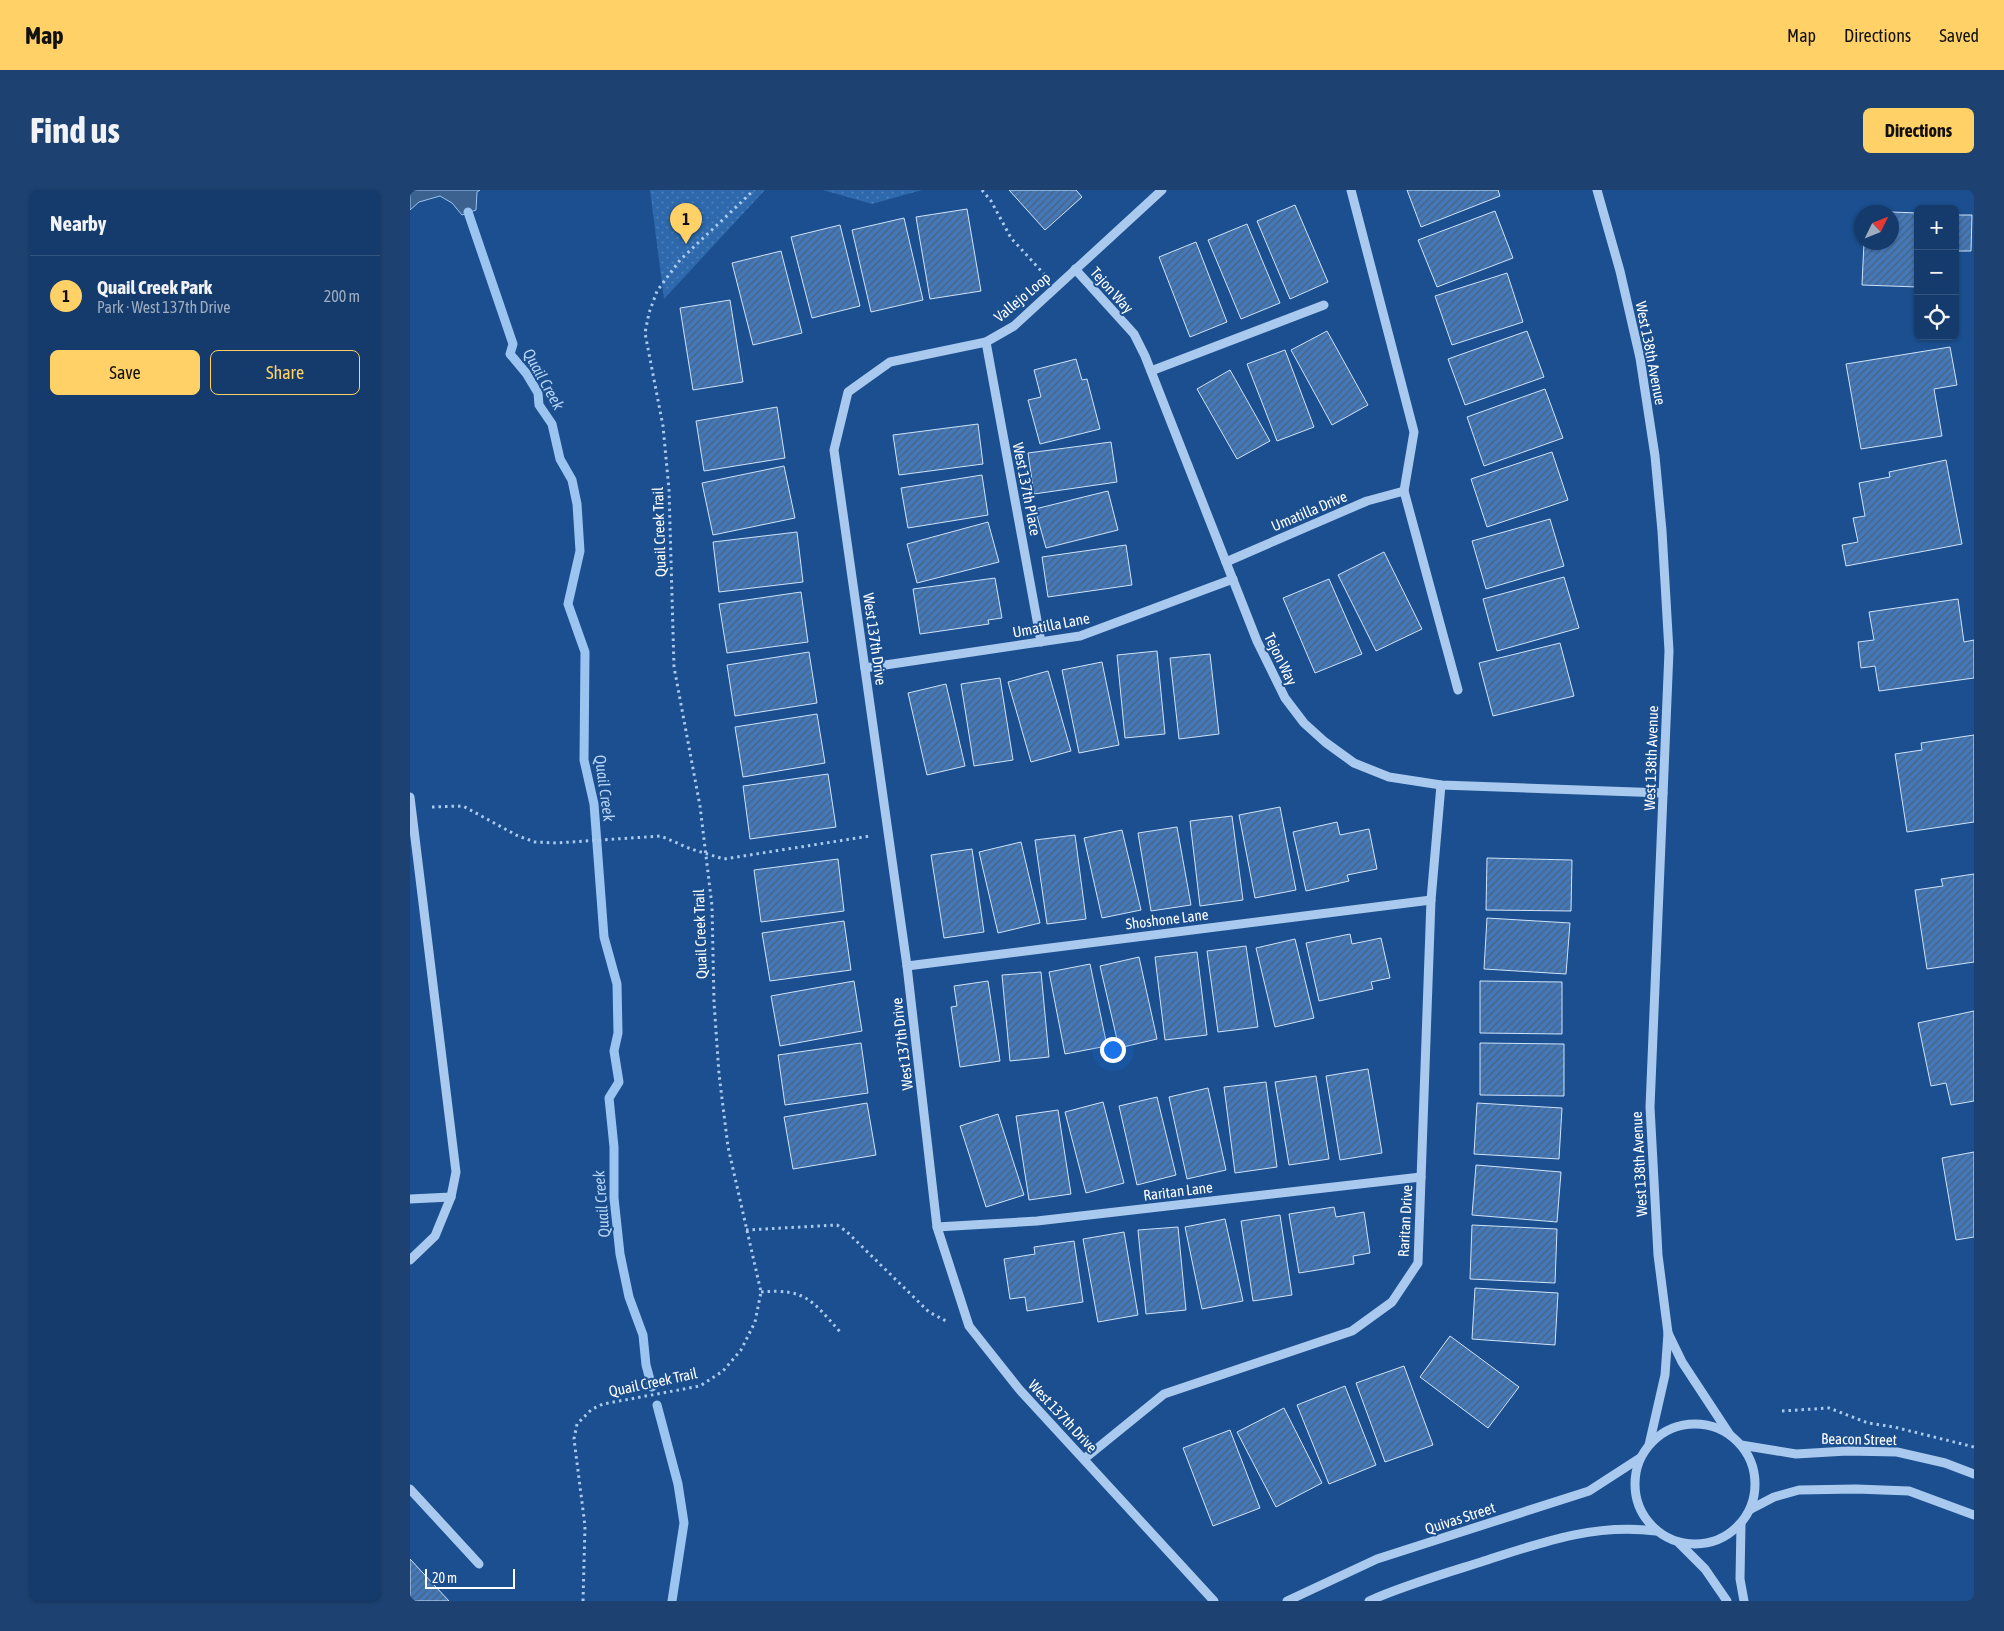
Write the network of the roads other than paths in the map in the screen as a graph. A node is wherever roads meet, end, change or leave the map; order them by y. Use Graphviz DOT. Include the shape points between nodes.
graph roads {
  1 [pos="1162,190"];
  2 [pos="1351,190"];
  3 [pos="1597,190"];
  4 [pos="1075,269"];
  5 [pos="1324,305"];
  6 [pos="986,342"];
  7 [pos="1151,371"];
  8 [pos="848,392"];
  9 [pos="1404,491"];
  10 [pos="1226,562"];
  11 [pos="1233,579"];
  12 [pos="1041,642"];
  13 [pos="865,668"];
  14 [pos="1458,690"];
  15 [pos="1441,785"];
  16 [pos="1663,793"];
  17 [pos="410,797"];
  18 [pos="1431,900"];
  19 [pos="907,966"];
  20 [pos="1421,1177"];
  21 [pos="451,1197"];
  22 [pos="410,1199"];
  23 [pos="937,1227"];
  24 [pos="410,1260"];
  25 [pos="1668,1333"];
  26 [pos="1730,1435"];
  27 [pos="1649,1445"];
  28 [pos="1741,1445"];
  29 [pos="1640,1458"];
  30 [pos="1084,1459"];
  31 [pos="1974,1474"];
  32 [pos="410,1489"];
  33 [pos="1751,1509"];
  34 [pos="1974,1514"];
  35 [pos="1741,1524"];
  36 [pos="1656,1531"];
  37 [pos="1679,1543"];
  38 [pos="479,1564"];
  39 [pos="1214,1601"];
  40 [pos="1287,1601"];
  41 [pos="1368,1601"];
  42 [pos="1727,1601"];
  43 [pos="1744,1601"];
  1 -- 4 [label="street, Vallejo Loop"];
  2 -- 9 [label="street" via="1414,432"];
  3 -- 16 [label="street, West 138th Avenue" via="1640,358 1655,456 1669,651"];
  4 -- 6 [label="street, Vallejo Loop" via="1014,326"];
  4 -- 7 [label="street, Tejon Way" via="1134,334"];
  5 -- 7 [label="street"];
  6 -- 8 [label="street, Vallejo Loop" via="890,362"];
  6 -- 12 [label="street, West 137th Place"];
  7 -- 10 [label="street, Tejon Way"];
  8 -- 13 [label="street, West 137th Drive" via="834,450"];
  9 -- 10 [label="street, Umatilla Drive" via="1367,502"];
  9 -- 14 [label="street"];
  10 -- 11 [label="street, Tejon Way"];
  11 -- 12 [label="street, Umatilla Lane" via="1080,636"];
  11 -- 15 [label="street, Tejon Way" via="1257,641 1285,698 1304,722 1354,763 1389,777"];
  12 -- 13 [label="street, Umatilla Lane"];
  13 -- 19 [label="street, West 137th Drive"];
  15 -- 16 [label="street, Tejon Way"];
  15 -- 18 [label="street, Raritan Drive"];
  16 -- 25 [label="street, West 138th Avenue" via="1650,1107 1658,1255"];
  17 -- 21 [label="street" via="456,1172"];
  18 -- 19 [label="street, Shoshone Lane"];
  18 -- 20 [label="street, Raritan Drive"];
  19 -- 23 [label="street, West 137th Drive"];
  20 -- 23 [label="street, Raritan Lane" via="1037,1221"];
  20 -- 30 [label="street, Raritan Drive" via="1418,1263 1392,1302 1352,1331 1164,1394"];
  21 -- 22 [label="street"];
  21 -- 24 [label="street" via="435,1236"];
  23 -- 30 [label="street, West 137th Drive" via="969,1326 1019,1389"];
  25 -- 26 [label="street, West 138th Avenue" via="1682,1362"];
  25 -- 27 [label="street, West 138th Avenue" via="1665,1375"];
  26 -- 27 [label="street" via="1714,1427 1697,1424 1671,1429"];
  26 -- 28 [label="street"];
  27 -- 29 [label="street"];
  28 -- 31 [label="street, Beacon Street" via="1796,1454 1847,1450 1897,1452 1945,1463"];
  28 -- 33 [label="street" via="1755,1476"];
  29 -- 36 [label="street" via="1635,1477 1636,1497 1643,1515"];
  29 -- 40 [label="street, Quivas Street" via="1589,1491 1377,1559"];
  30 -- 39 [label="street, West 137th Drive"];
  32 -- 38 [label="street"];
  33 -- 34 [label="street" via="1774,1497 1799,1490 1909,1491"];
  33 -- 35 [label="street"];
  35 -- 37 [label="street" via="1713,1542"];
  35 -- 43 [label="street" via="1740,1579"];
  36 -- 37 [label="street"];
  36 -- 41 [label="street" via="1628,1528 1595,1530 1538,1544 1410,1584"];
  37 -- 42 [label="street" via="1705,1569"];
}
